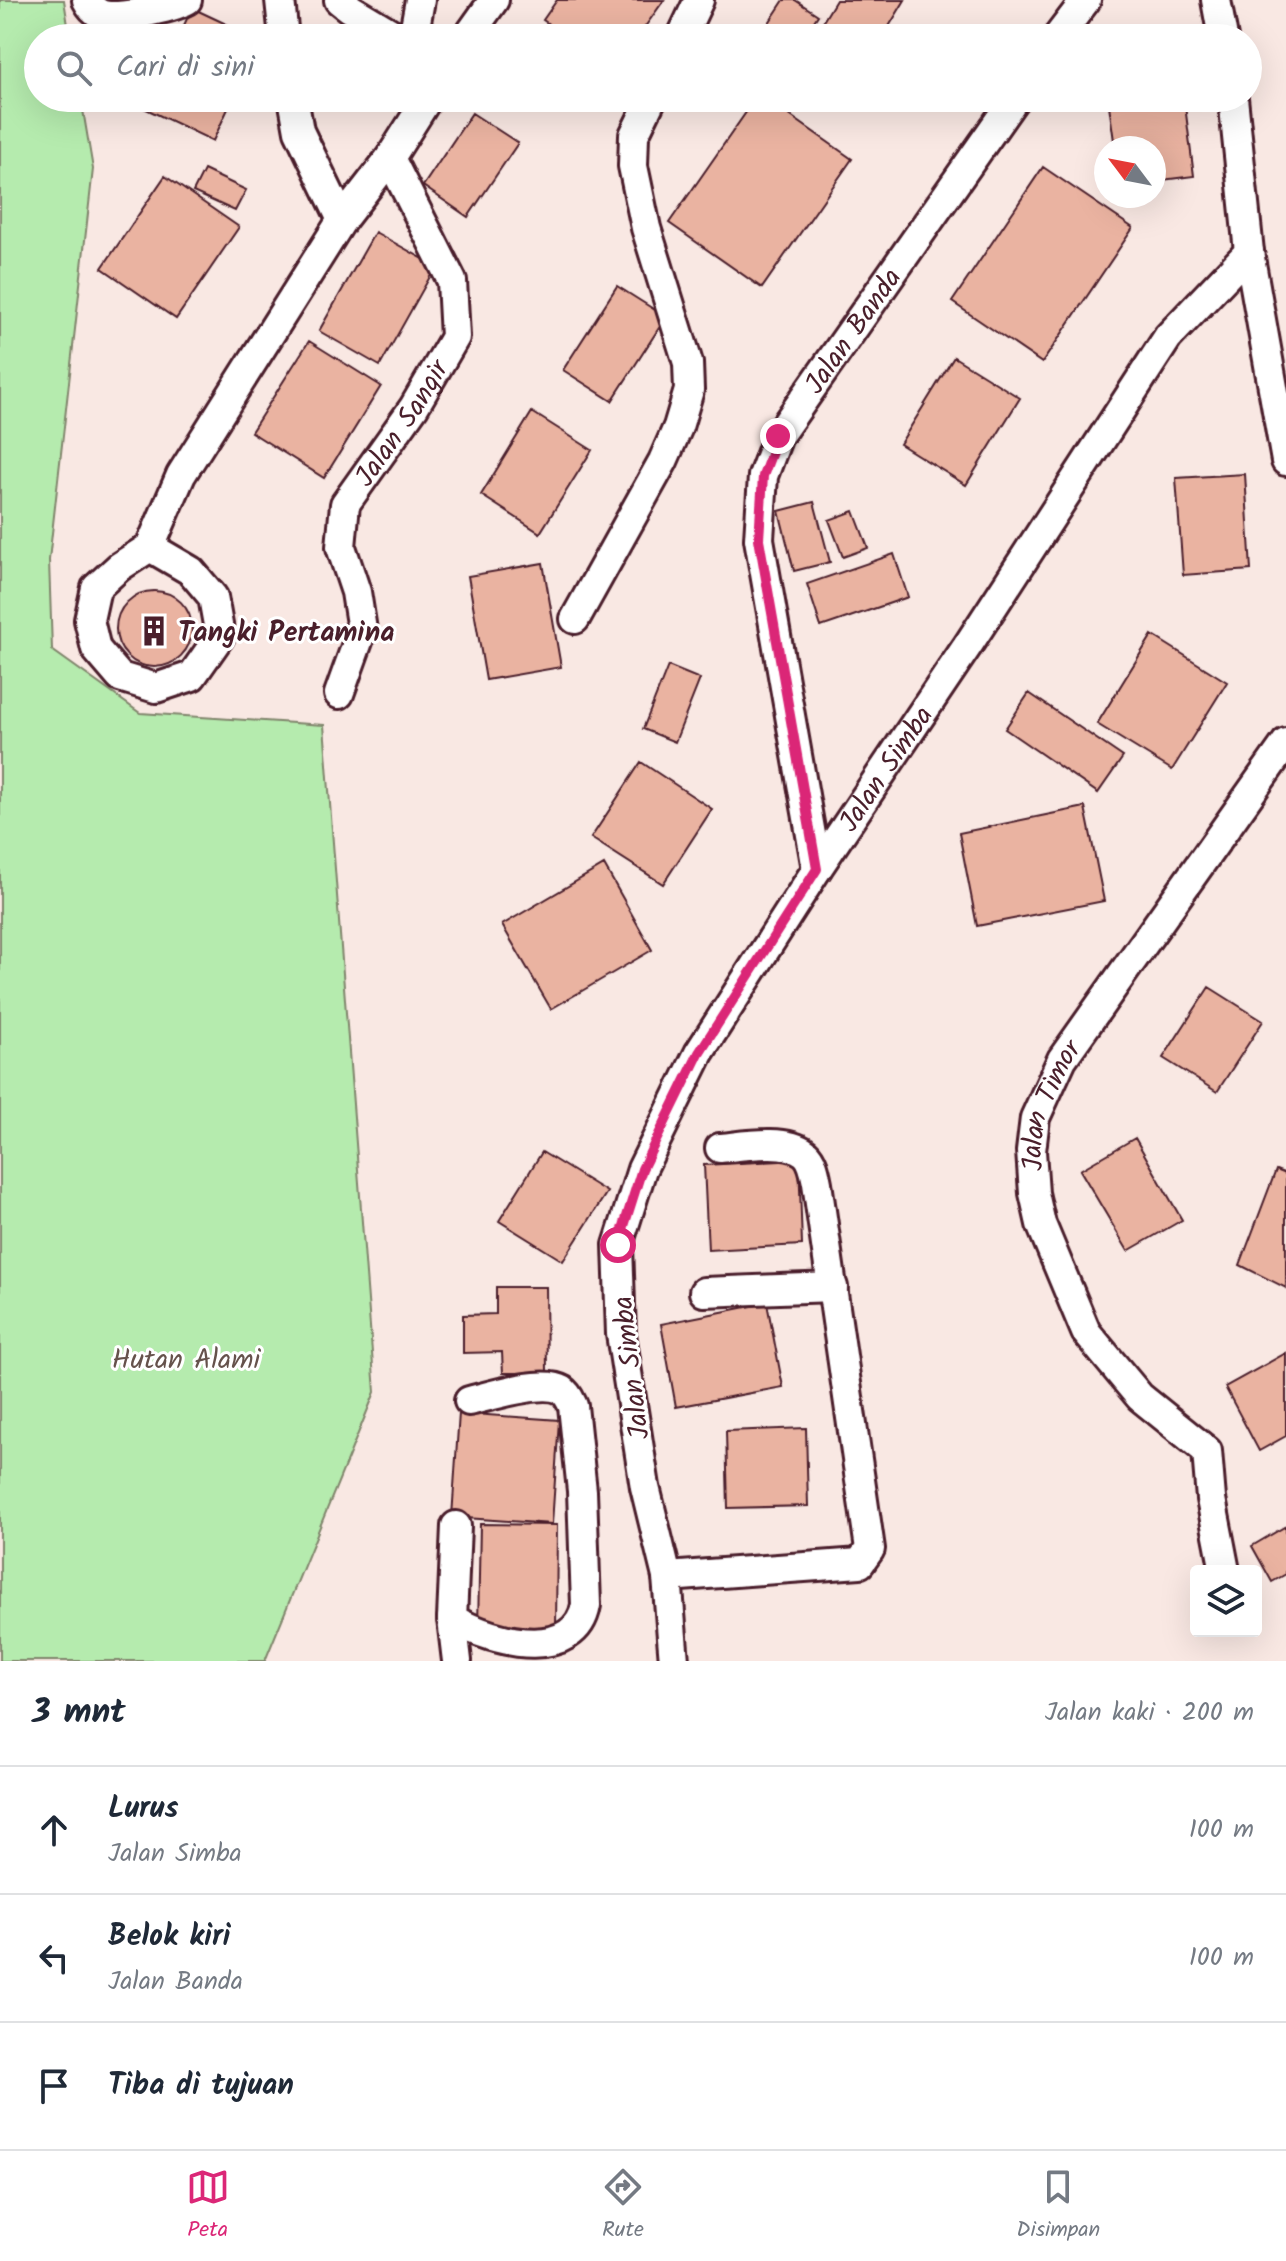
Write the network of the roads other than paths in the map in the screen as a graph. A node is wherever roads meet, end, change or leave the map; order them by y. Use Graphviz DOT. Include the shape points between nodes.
graph roads {
  1 [pos="87,0"];
  2 [pos="187,0"];
  3 [pos="280,0"];
  4 [pos="339,0"];
  5 [pos="420,0"];
  6 [pos="494,0"];
  7 [pos="699,0"];
  8 [pos="1086,0"];
  9 [pos="1216,0"];
  10 [pos="283,24"];
  11 [pos="377,24"];
  12 [pos="416,24"];
  13 [pos="477,24"];
  14 [pos="688,24"];
  15 [pos="1068,24"];
  16 [pos="1220,24"];
  17 [pos="296,112"];
  18 [pos="419,112"];
  19 [pos="645,112"];
  20 [pos="1005,112"];
  21 [pos="1234,112"];
  22 [pos="390,158"];
  23 [pos="342,220"];
  24 [pos="1249,252"];
  25 [pos="1286,461"];
  26 [pos="150,547"];
  27 [pos="575,619"];
  28 [pos="339,694"];
  29 [pos="1286,743"];
  30 [pos="817,869"];
  31 [pos="720,1148"];
  32 [pos="833,1287"];
  33 [pos="704,1292"];
  34 [pos="469,1401"];
  35 [pos="456,1526"];
  36 [pos="1224,1565"];
  37 [pos="667,1577"];
  38 [pos="452,1619"];
  39 [pos="457,1661"];
  40 [pos="674,1661"];
  1 -- 2 [label="street" via="97,13 110,17"];
  3 -- 10 [label="street"];
  4 -- 11 [label="street"];
  5 -- 12 [label="street"];
  6 -- 13 [label="street"];
  7 -- 14 [label="street"];
  8 -- 15 [label="street"];
  9 -- 16 [label="street"];
  17 -- 23 [label="street" via="299,131"];
  18 -- 22 [label="street"];
  19 -- 27 [label="street" via="634,135 633,166 646,228 688,363 689,390 663,461"];
  20 -- 30 [label="street, Jalan Banda" via="778,436 763,476 759,539"];
  21 -- 24 [label="street"];
  22 -- 23 [label="street"];
  22 -- 28 [label="street, Jalan Sangir" via="452,281 455,337 414,407 345,504 341,547 362,630"];
  23 -- 26 [label="street" via="181,475"];
  24 -- 25 [label="street"];
  24 -- 30 [label="street, Jalan Simba" via="1168,337"];
  26 -- 26 [label="street" via="96,588 89,620 96,649 120,677 156,688 192,676 220,636 213,597 191,571"];
  29 -- 36 [label="street, Jalan Timor" via="1062,1059 1035,1118 1031,1151 1041,1224 1086,1332 1140,1397 1207,1451"];
  30 -- 37 [label="street, Jalan Simba" via="699,1053 642,1169 618,1245 621,1334 645,1487"];
  31 -- 32 [label="street" via="770,1144 804,1152 817,1183"];
  32 -- 33 [label="street"];
  32 -- 37 [label="street" via="868,1555 860,1563"];
  34 -- 38 [label="street" via="547,1385 567,1395 573,1406 582,1491 586,1605 576,1638 564,1652 551,1655 508,1650"];
  35 -- 38 [label="street"];
  37 -- 40 [label="street, Jalan Simba"];
  38 -- 39 [label="street"];
}
